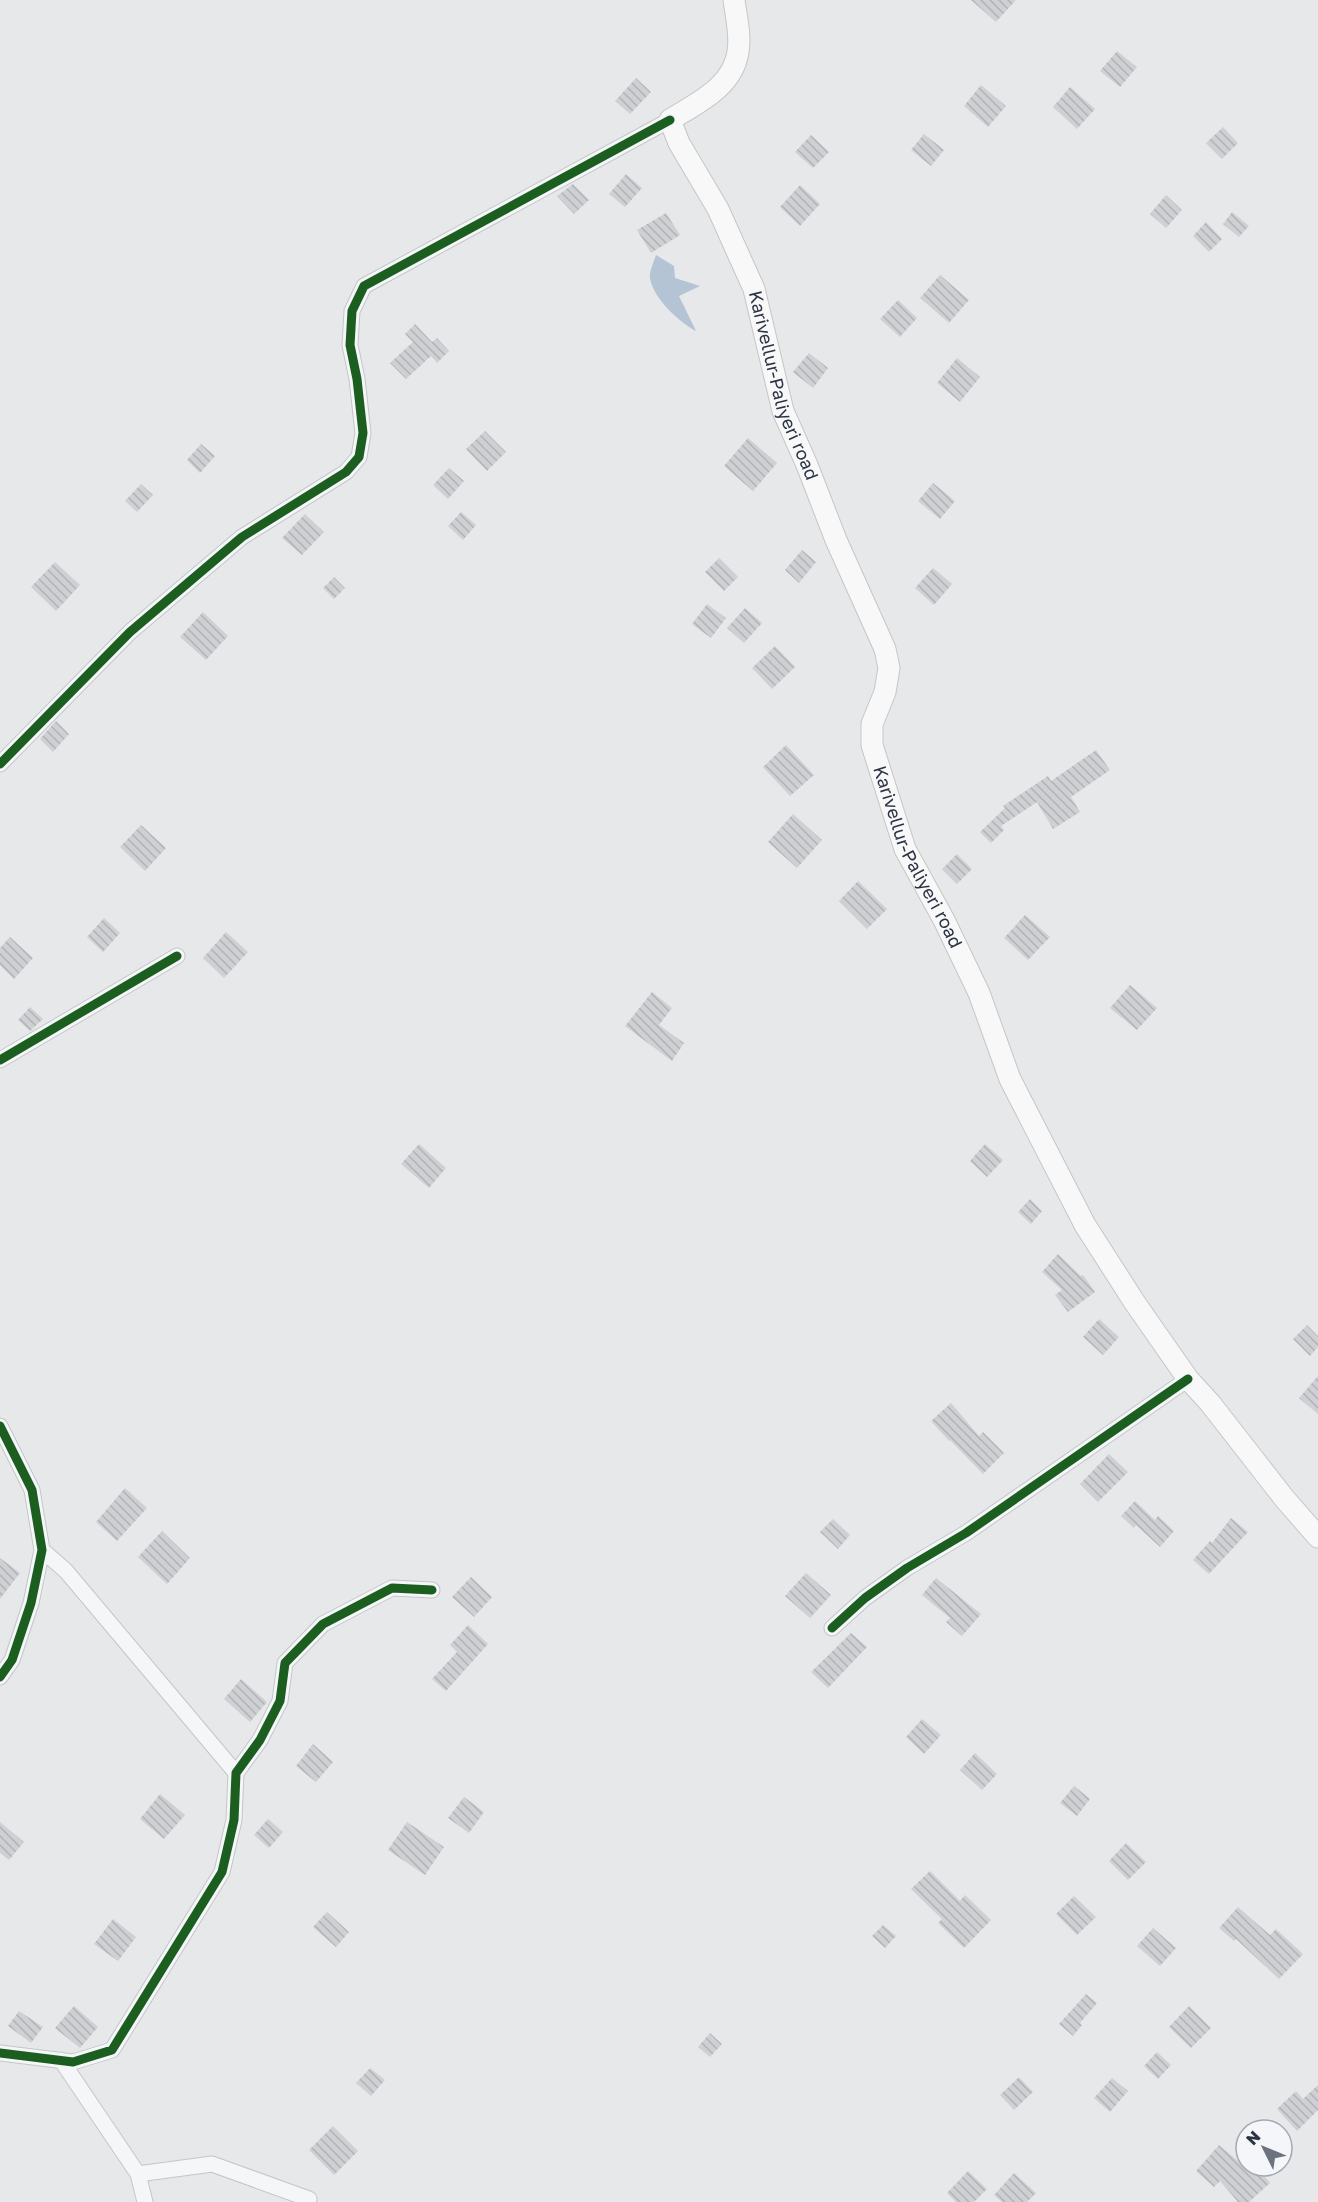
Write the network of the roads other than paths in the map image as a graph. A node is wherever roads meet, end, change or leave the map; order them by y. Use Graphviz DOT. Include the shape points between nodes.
graph roads {
  1 [pos="734,0"];
  2 [pos="670,120"];
  3 [pos="0,764"];
  4 [pos="177,956"];
  5 [pos="0,1060"];
  6 [pos="1188,1379"];
  7 [pos="0,1426"];
  8 [pos="1318,1537"];
  9 [pos="42,1550"];
  10 [pos="432,1590"];
  11 [pos="832,1628"];
  12 [pos="0,1677"];
  13 [pos="236,1773"];
  14 [pos="0,2053"];
  15 [pos="61,2061"];
  16 [pos="138,2174"];
  17 [pos="309,2199"];
  18 [pos="145,2202"];
  1 -- 2 [label="main road" via="738,52 733,68 724,83"];
  2 -- 3 [label="street" via="364,286 352,311 350,345 363,433 359,457 346,472 242,537 139,624"];
  2 -- 6 [label="main road, Karivellur-Paliyeri road" via="718,209 754,289 783,411 885,649 889,668 885,692 872,724 872,745 905,849 969,972 1010,1079 1085,1225"];
  4 -- 5 [label="street"];
  6 -- 8 [label="main road, Karivellur-Paliyeri road"];
  6 -- 11 [label="street" via="966,1533 907,1568"];
  7 -- 9 [label="street" via="32,1490"];
  9 -- 12 [label="street" via="31,1603 12,1660"];
  9 -- 13 [label="street" via="66,1571"];
  10 -- 13 [label="street" via="392,1588 323,1624 285,1663 280,1701 260,1740"];
  13 -- 15 [label="street" via="234,1820 216,1882 112,2050 73,2062"];
  14 -- 15 [label="street"];
  15 -- 16 [label="street"];
  16 -- 17 [label="street" via="212,2164"];
  16 -- 18 [label="street"];
}
